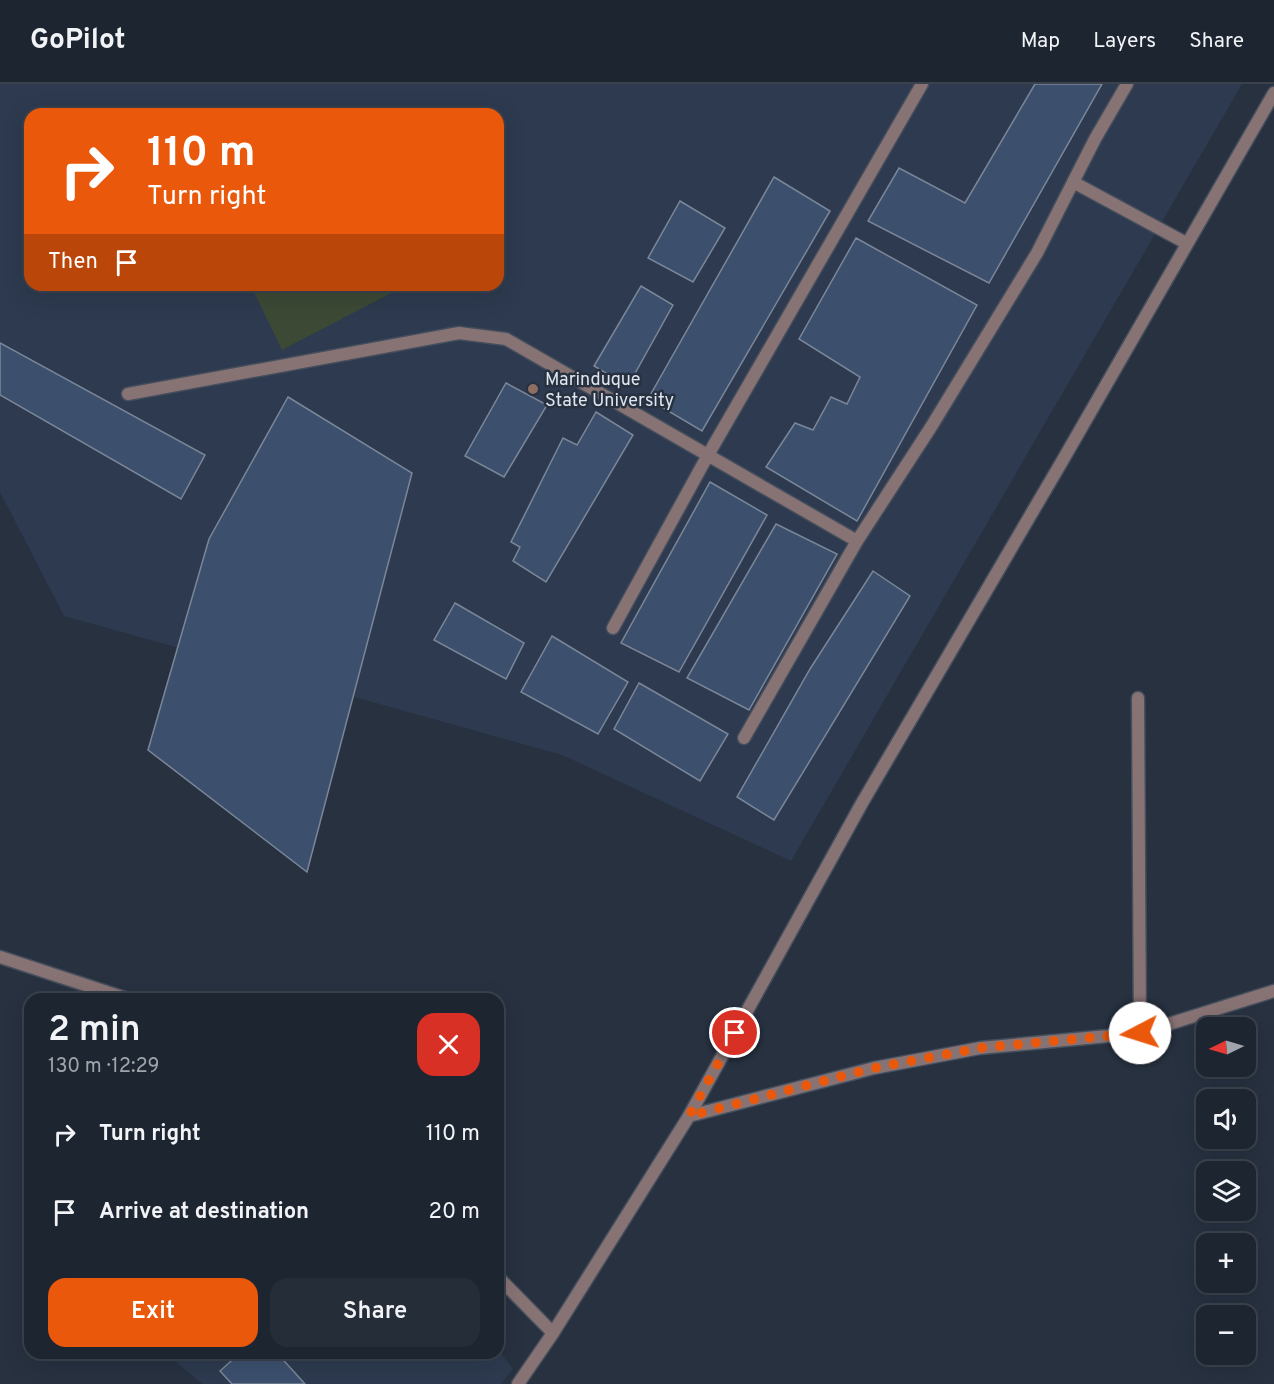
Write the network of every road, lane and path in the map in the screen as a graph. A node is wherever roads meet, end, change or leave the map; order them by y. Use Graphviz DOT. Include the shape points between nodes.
graph roads {
  1 [pos="922,84"];
  2 [pos="1127,84"];
  3 [pos="1274,93"];
  4 [pos="1073,182"];
  5 [pos="1186,243"];
  6 [pos="128,394"];
  7 [pos="708,455"];
  8 [pos="856,541"];
  9 [pos="613,628"];
  10 [pos="1138,698"];
  11 [pos="744,738"];
  12 [pos="0,957"];
  13 [pos="1274,991"];
  14 [pos="110,993"];
  15 [pos="1140,1033"];
  16 [pos="689,1116"];
  17 [pos="504,1283"];
  18 [pos="553,1333"];
  19 [pos="518,1384"];
  1 -- 7 [label="street"];
  2 -- 4 [label="street"];
  3 -- 5 [label="street"];
  4 -- 5 [label="street"];
  4 -- 8 [label="street" via="1024,273 931,427"];
  5 -- 16 [label="street" via="862,803"];
  6 -- 7 [label="street" via="459,333 506,339"];
  7 -- 8 [label="street"];
  7 -- 9 [label="street"];
  8 -- 11 [label="street"];
  10 -- 15 [label="street"];
  12 -- 14 [label="street"];
  13 -- 15 [label="street"];
  15 -- 16 [label="street" via="980,1048 874,1068"];
  16 -- 18 [label="street"];
  17 -- 18 [label="street"];
  18 -- 19 [label="street"];
}
